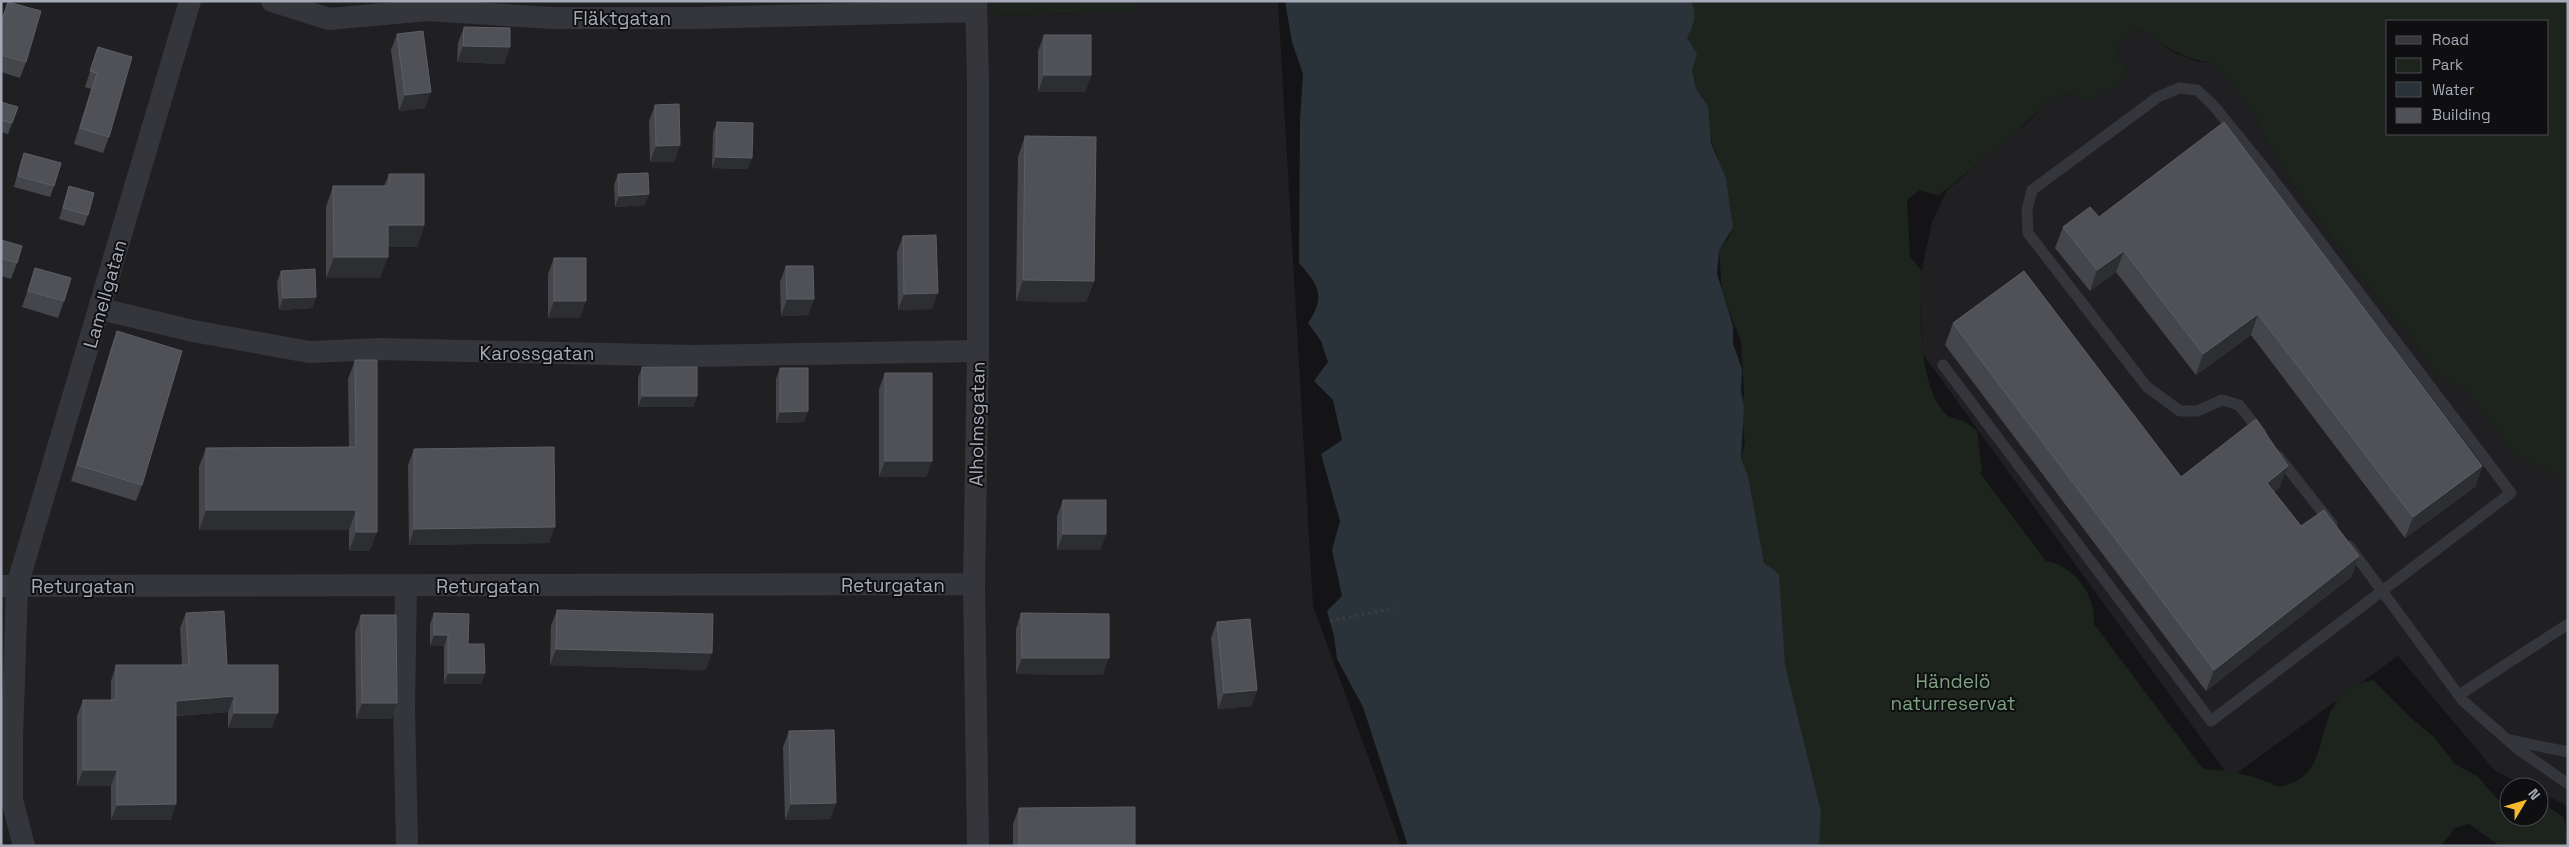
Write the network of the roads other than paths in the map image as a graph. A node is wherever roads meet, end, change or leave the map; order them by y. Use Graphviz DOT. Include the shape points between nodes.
graph roads {
  1 [pos="190,1"];
  2 [pos="272,1"];
  3 [pos="976,6"];
  4 [pos="100,309"];
  5 [pos="978,351"];
  6 [pos="1943,365"];
  7 [pos="974,584"];
  8 [pos="9,586"];
  9 [pos="406,586"];
  10 [pos="2382,590"];
  11 [pos="2568,624"];
  12 [pos="2459,695"];
  13 [pos="2508,740"];
  14 [pos="2568,752"];
  15 [pos="2568,784"];
  16 [pos="24,846"];
  17 [pos="406,846"];
  18 [pos="978,846"];
  1 -- 4 [label="street, Lamellgatan"];
  2 -- 3 [label="street, Fläktgatan" via="329,19 427,10 552,18 610,18"];
  3 -- 5 [label="street, Alholmsgatan"];
  4 -- 5 [label="street, Karossgatan" via="192,331 309,352 380,349 694,356"];
  4 -- 8 [label="street, Lamellgatan"];
  5 -- 7 [label="street, Alholmsgatan"];
  6 -- 10 [label="lane" via="2210,721"];
  7 -- 9 [label="street, Returgatan"];
  7 -- 18 [label="street, Alholmsgatan"];
  8 -- 9 [label="street, Returgatan"];
  8 -- 16 [label="street, Lamellgatan" via="12,800"];
  9 -- 17 [label="street"];
  10 -- 10 [label="lane" via="2511,493 2213,105 2197,90 2179,88 2158,97 2032,190 2027,210 2028,233 2147,387 2180,411 2197,411 2222,400 2239,405"];
  10 -- 12 [label="lane"];
  11 -- 12 [label="lane"];
  12 -- 13 [label="lane"];
  13 -- 14 [label="lane"];
  13 -- 15 [label="lane"];
}
